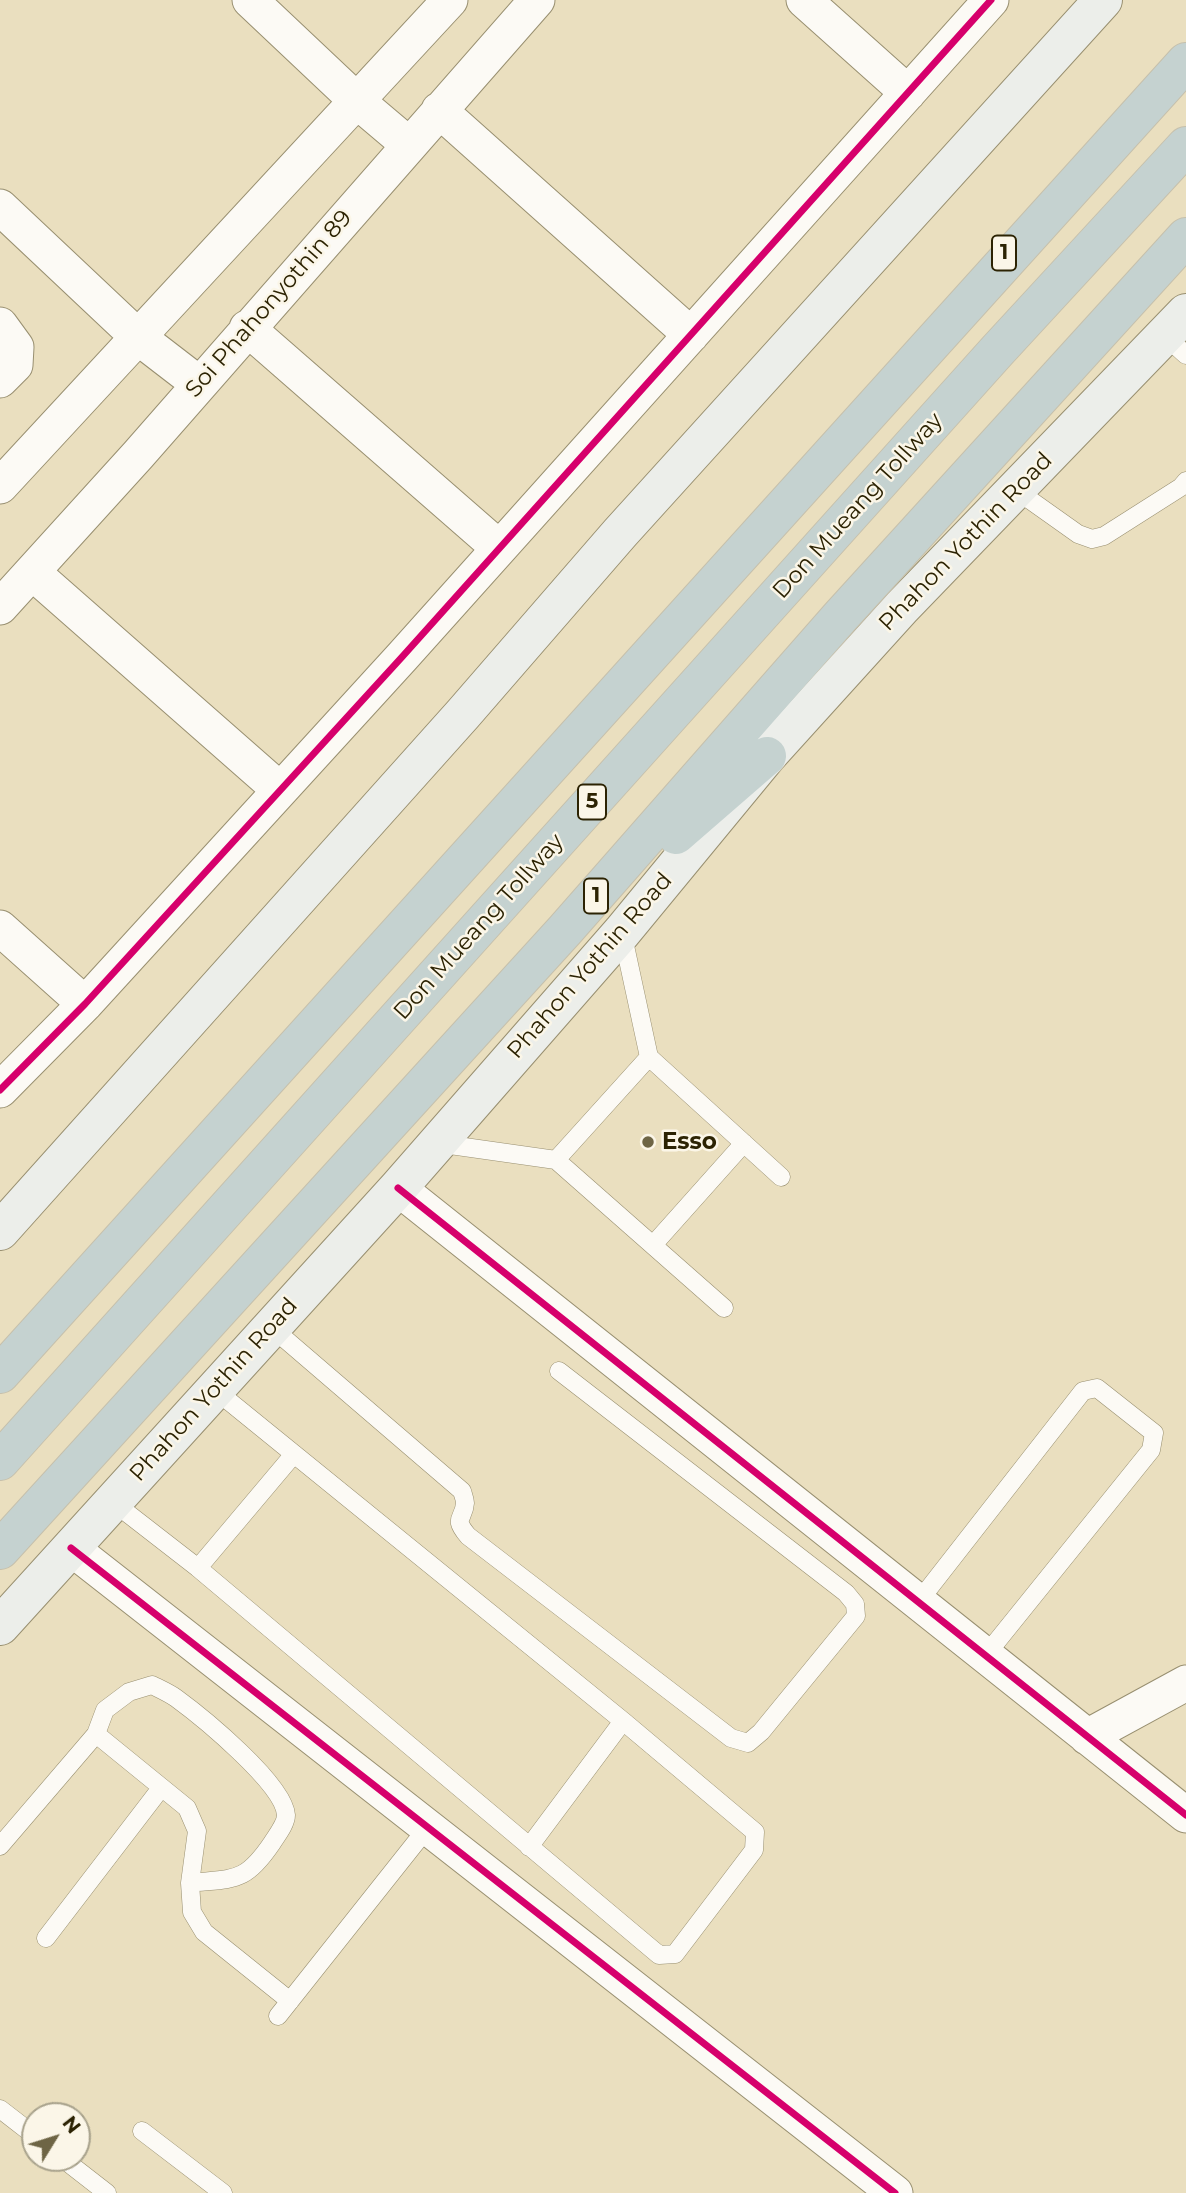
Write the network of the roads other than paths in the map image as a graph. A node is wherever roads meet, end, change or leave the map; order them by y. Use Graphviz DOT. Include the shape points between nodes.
graph roads {
  1 [pos="250,0"];
  2 [pos="450,0"];
  3 [pos="537,0"];
  4 [pos="804,0"];
  5 [pos="991,0"];
  6 [pos="1103,0"];
  7 [pos="1186,53"];
  8 [pos="1186,62"];
  9 [pos="908,93"];
  10 [pos="357,101"];
  11 [pos="439,110"];
  12 [pos="409,145"];
  13 [pos="1186,146"];
  14 [pos="0,208"];
  15 [pos="1186,237"];
  16 [pos="0,325"];
  17 [pos="247,328"];
  18 [pos="691,335"];
  19 [pos="1179,335"];
  20 [pos="138,337"];
  21 [pos="0,380"];
  22 [pos="199,384"];
  23 [pos="0,486"];
  24 [pos="1184,487"];
  25 [pos="1016,490"];
  26 [pos="499,548"];
  27 [pos="32,572"];
  28 [pos="0,607"];
  29 [pos="767,756"];
  30 [pos="280,790"];
  31 [pos="0,928"];
  32 [pos="565,930"];
  33 [pos="622,932"];
  34 [pos="85,1003"];
  35 [pos="649,1057"];
  36 [pos="0,1090"];
  37 [pos="436,1143"];
  38 [pos="744,1143"];
  39 [pos="556,1160"];
  40 [pos="781,1177"];
  41 [pos="398,1188"];
  42 [pos="0,1231"];
  43 [pos="653,1245"];
  44 [pos="724,1308"];
  45 [pos="271,1327"];
  46 [pos="0,1335"];
  47 [pos="559,1371"];
  48 [pos="0,1374"];
  49 [pos="214,1389"];
  50 [pos="294,1454"];
  51 [pos="0,1461"];
  52 [pos="113,1502"];
  53 [pos="71,1548"];
  54 [pos="0,1550"];
  55 [pos="198,1568"];
  56 [pos="919,1601"];
  57 [pos="0,1626"];
  58 [pos="985,1656"];
  59 [pos="1186,1683"];
  60 [pos="623,1721"];
  61 [pos="96,1734"];
  62 [pos="1087,1737"];
  63 [pos="161,1788"];
  64 [pos="1186,1815"];
  65 [pos="428,1827"];
  66 [pos="0,1846"];
  67 [pos="529,1847"];
  68 [pos="190,1883"];
  69 [pos="46,1938"];
  70 [pos="290,2001"];
  71 [pos="278,2016"];
  72 [pos="0,2109"];
  73 [pos="21,2125"];
  74 [pos="142,2131"];
  75 [pos="80,2172"];
  76 [pos="107,2193"];
  77 [pos="223,2193"];
  78 [pos="895,2193"];
  1 -- 10 [label="street"];
  2 -- 10 [label="street"];
  3 -- 11 [label="street, Soi Phahonyothin 89"];
  4 -- 9 [label="street"];
  5 -- 9 [label="street"];
  6 -- 42 [label="main road" via="629,523"];
  7 -- 46 [label="highway, 1" via="528,784"];
  8 -- 48 [label="highway"];
  9 -- 18 [label="street"];
  10 -- 12 [label="street"];
  10 -- 20 [label="street"];
  11 -- 12 [label="street, Soi Phahonyothin 89"];
  11 -- 18 [label="street"];
  12 -- 17 [label="street, Soi Phahonyothin 89"];
  13 -- 51 [label="highway, Don Mueang Tollway / 5"];
  14 -- 20 [label="street"];
  15 -- 32 [label="highway, Phahon Yothin Road / 1" via="840,617"];
  16 -- 21 [label="street" via="16,347 15,365"];
  17 -- 22 [label="street, Soi Phahonyothin 89"];
  17 -- 26 [label="street"];
  18 -- 26 [label="street"];
  19 -- 25 [label="main road, Phahon Yothin Road / 1"];
  20 -- 22 [label="street"];
  20 -- 23 [label="street"];
  22 -- 27 [label="street, Soi Phahonyothin 89"];
  24 -- 25 [label="lane" via="1092,539"];
  25 -- 29 [label="main road, Phahon Yothin Road / 1"];
  26 -- 30 [label="street"];
  27 -- 28 [label="street, Soi Phahonyothin 89"];
  27 -- 30 [label="street"];
  29 -- 32 [label="highway"];
  29 -- 33 [label="main road, Phahon Yothin Road / 1"];
  30 -- 34 [label="street"];
  31 -- 34 [label="street"];
  32 -- 54 [label="highway, Phahon Yothin Road / 1"];
  33 -- 35 [label="lane"];
  33 -- 37 [label="main road, Phahon Yothin Road / 1"];
  34 -- 36 [label="street"];
  35 -- 38 [label="lane"];
  35 -- 39 [label="lane"];
  37 -- 39 [label="lane"];
  37 -- 41 [label="main road, Phahon Yothin Road / 1"];
  38 -- 40 [label="lane"];
  38 -- 43 [label="lane"];
  39 -- 43 [label="lane"];
  41 -- 45 [label="main road, Phahon Yothin Road / 1"];
  41 -- 56 [label="street"];
  43 -- 44 [label="lane"];
  45 -- 47 [label="lane" via="462,1490 465,1503 460,1527 468,1536 731,1738 748,1743 856,1616 855,1604 846,1592"];
  45 -- 49 [label="main road, Phahon Yothin Road / 1"];
  49 -- 50 [label="lane"];
  49 -- 52 [label="main road, Phahon Yothin Road / 1"];
  50 -- 55 [label="lane"];
  50 -- 60 [label="lane"];
  52 -- 53 [label="main road, Phahon Yothin Road / 1"];
  52 -- 55 [label="lane"];
  53 -- 57 [label="main road, Phahon Yothin Road / 1"];
  53 -- 65 [label="street"];
  55 -- 67 [label="lane"];
  56 -- 58 [label="street"];
  56 -- 58 [label="lane" via="1083,1391 1097,1388 1154,1433 1151,1450"];
  58 -- 62 [label="street"];
  59 -- 62 [label="street"];
  60 -- 67 [label="lane"];
  60 -- 67 [label="lane" via="755,1832 754,1850 675,1954 659,1955"];
  61 -- 63 [label="lane"];
  61 -- 66 [label="lane"];
  61 -- 68 [label="lane" via="105,1710 129,1692 152,1685 175,1697 234,1748 284,1802 286,1818 251,1871"];
  62 -- 64 [label="street"];
  63 -- 68 [label="lane" via="187,1808 197,1831"];
  63 -- 69 [label="lane"];
  65 -- 70 [label="lane"];
  65 -- 78 [label="street"];
  68 -- 70 [label="lane" via="192,1912 204,1932"];
  70 -- 71 [label="lane"];
  72 -- 73 [label="lane"];
  74 -- 77 [label="lane"];
  75 -- 76 [label="lane"];
}
